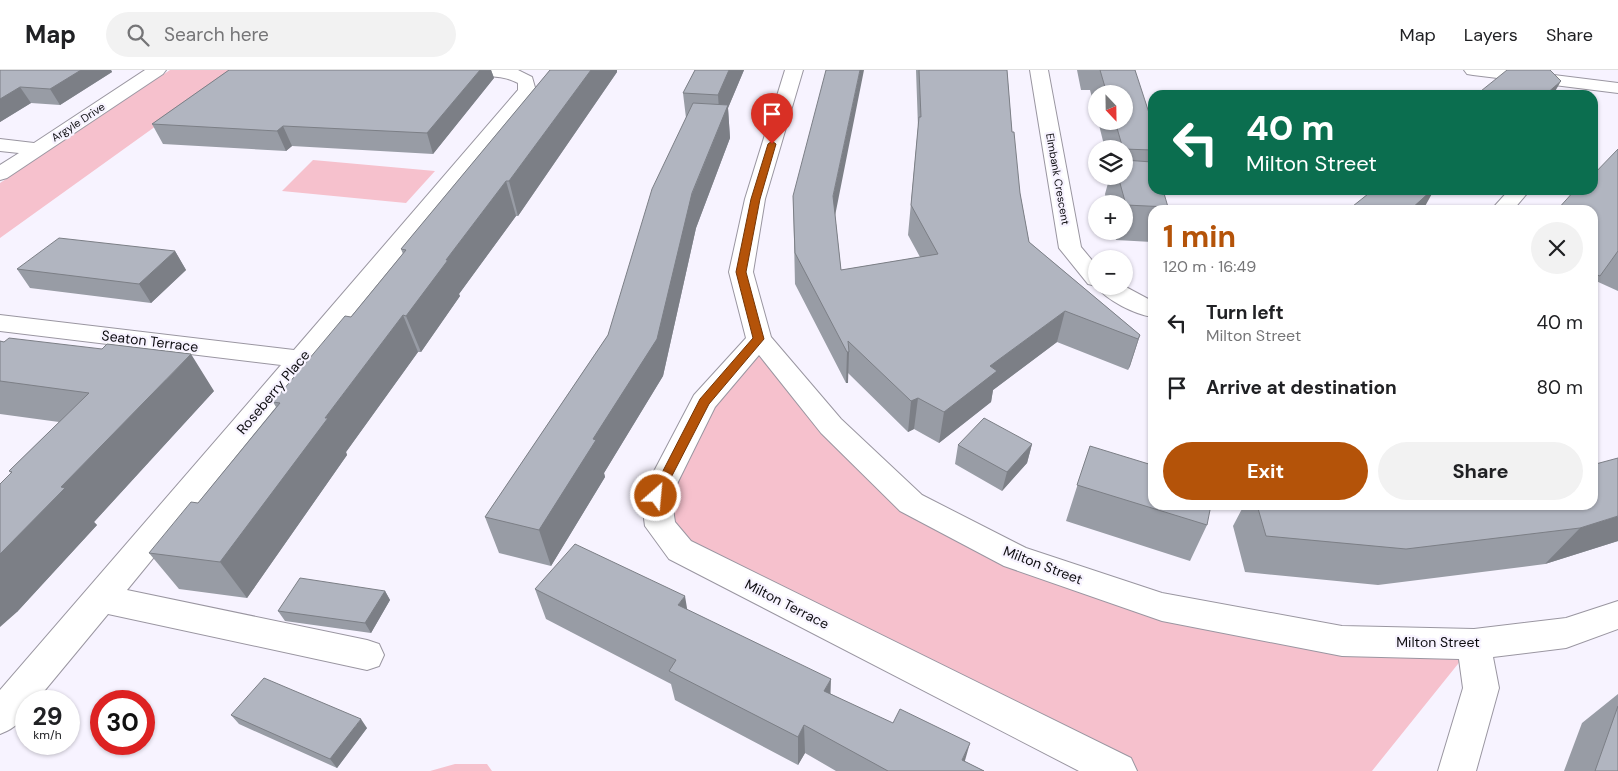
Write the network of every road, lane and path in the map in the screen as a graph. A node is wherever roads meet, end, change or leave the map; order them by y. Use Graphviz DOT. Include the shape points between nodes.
graph roads {
  1 [pos="157,70"];
  2 [pos="478,70"];
  3 [pos="794,70"];
  4 [pos="1038,70"];
  5 [pos="1473,70"];
  6 [pos="516,73"];
  7 [pos="1614,87"];
  8 [pos="1598,100"];
  9 [pos="0,145"];
  10 [pos="37,149"];
  11 [pos="0,174"];
  12 [pos="1516,195"];
  13 [pos="1506,205"];
  14 [pos="1088,269"];
  15 [pos="1122,295"];
  16 [pos="1148,308"];
  17 [pos="0,322"];
  18 [pos="759,339"];
  19 [pos="301,359"];
  20 [pos="100,598"];
  21 [pos="1618,615"];
  22 [pos="1474,644"];
  23 [pos="367,655"];
  24 [pos="0,717"];
  25 [pos="1118,771"];
  26 [pos="1457,771"];
  1 -- 10 [label="street, Argyle Drive"];
  2 -- 6 [label="street"];
  3 -- 18 [label="street, Milton Street" via="756,199 741,272"];
  4 -- 14 [label="street, Elmbank Crescent" via="1070,248"];
  5 -- 7 [label="street"];
  6 -- 19 [label="street, Roseberry Place" via="526,81 527,91"];
  7 -- 8 [label="street"];
  9 -- 10 [label="street"];
  10 -- 11 [label="street, Argyle Drive"];
  12 -- 13 [label="street"];
  15 -- 16 [label="street"];
  17 -- 19 [label="street, Seaton Terrace"];
  18 -- 22 [label="street, Milton Street" via="831,426 911,502 1015,557 1162,607 1241,622 1342,641"];
  18 -- 25 [label="street, Milton Terrace" via="704,402 656,496 660,526 680,550"];
  19 -- 20 [label="street, Roseberry Place"];
  20 -- 23 [label="street"];
  20 -- 24 [label="street, Roseberry Place"];
  21 -- 22 [label="street, Milton Street" via="1566,633"];
  22 -- 26 [label="street" via="1481,688"];
}
